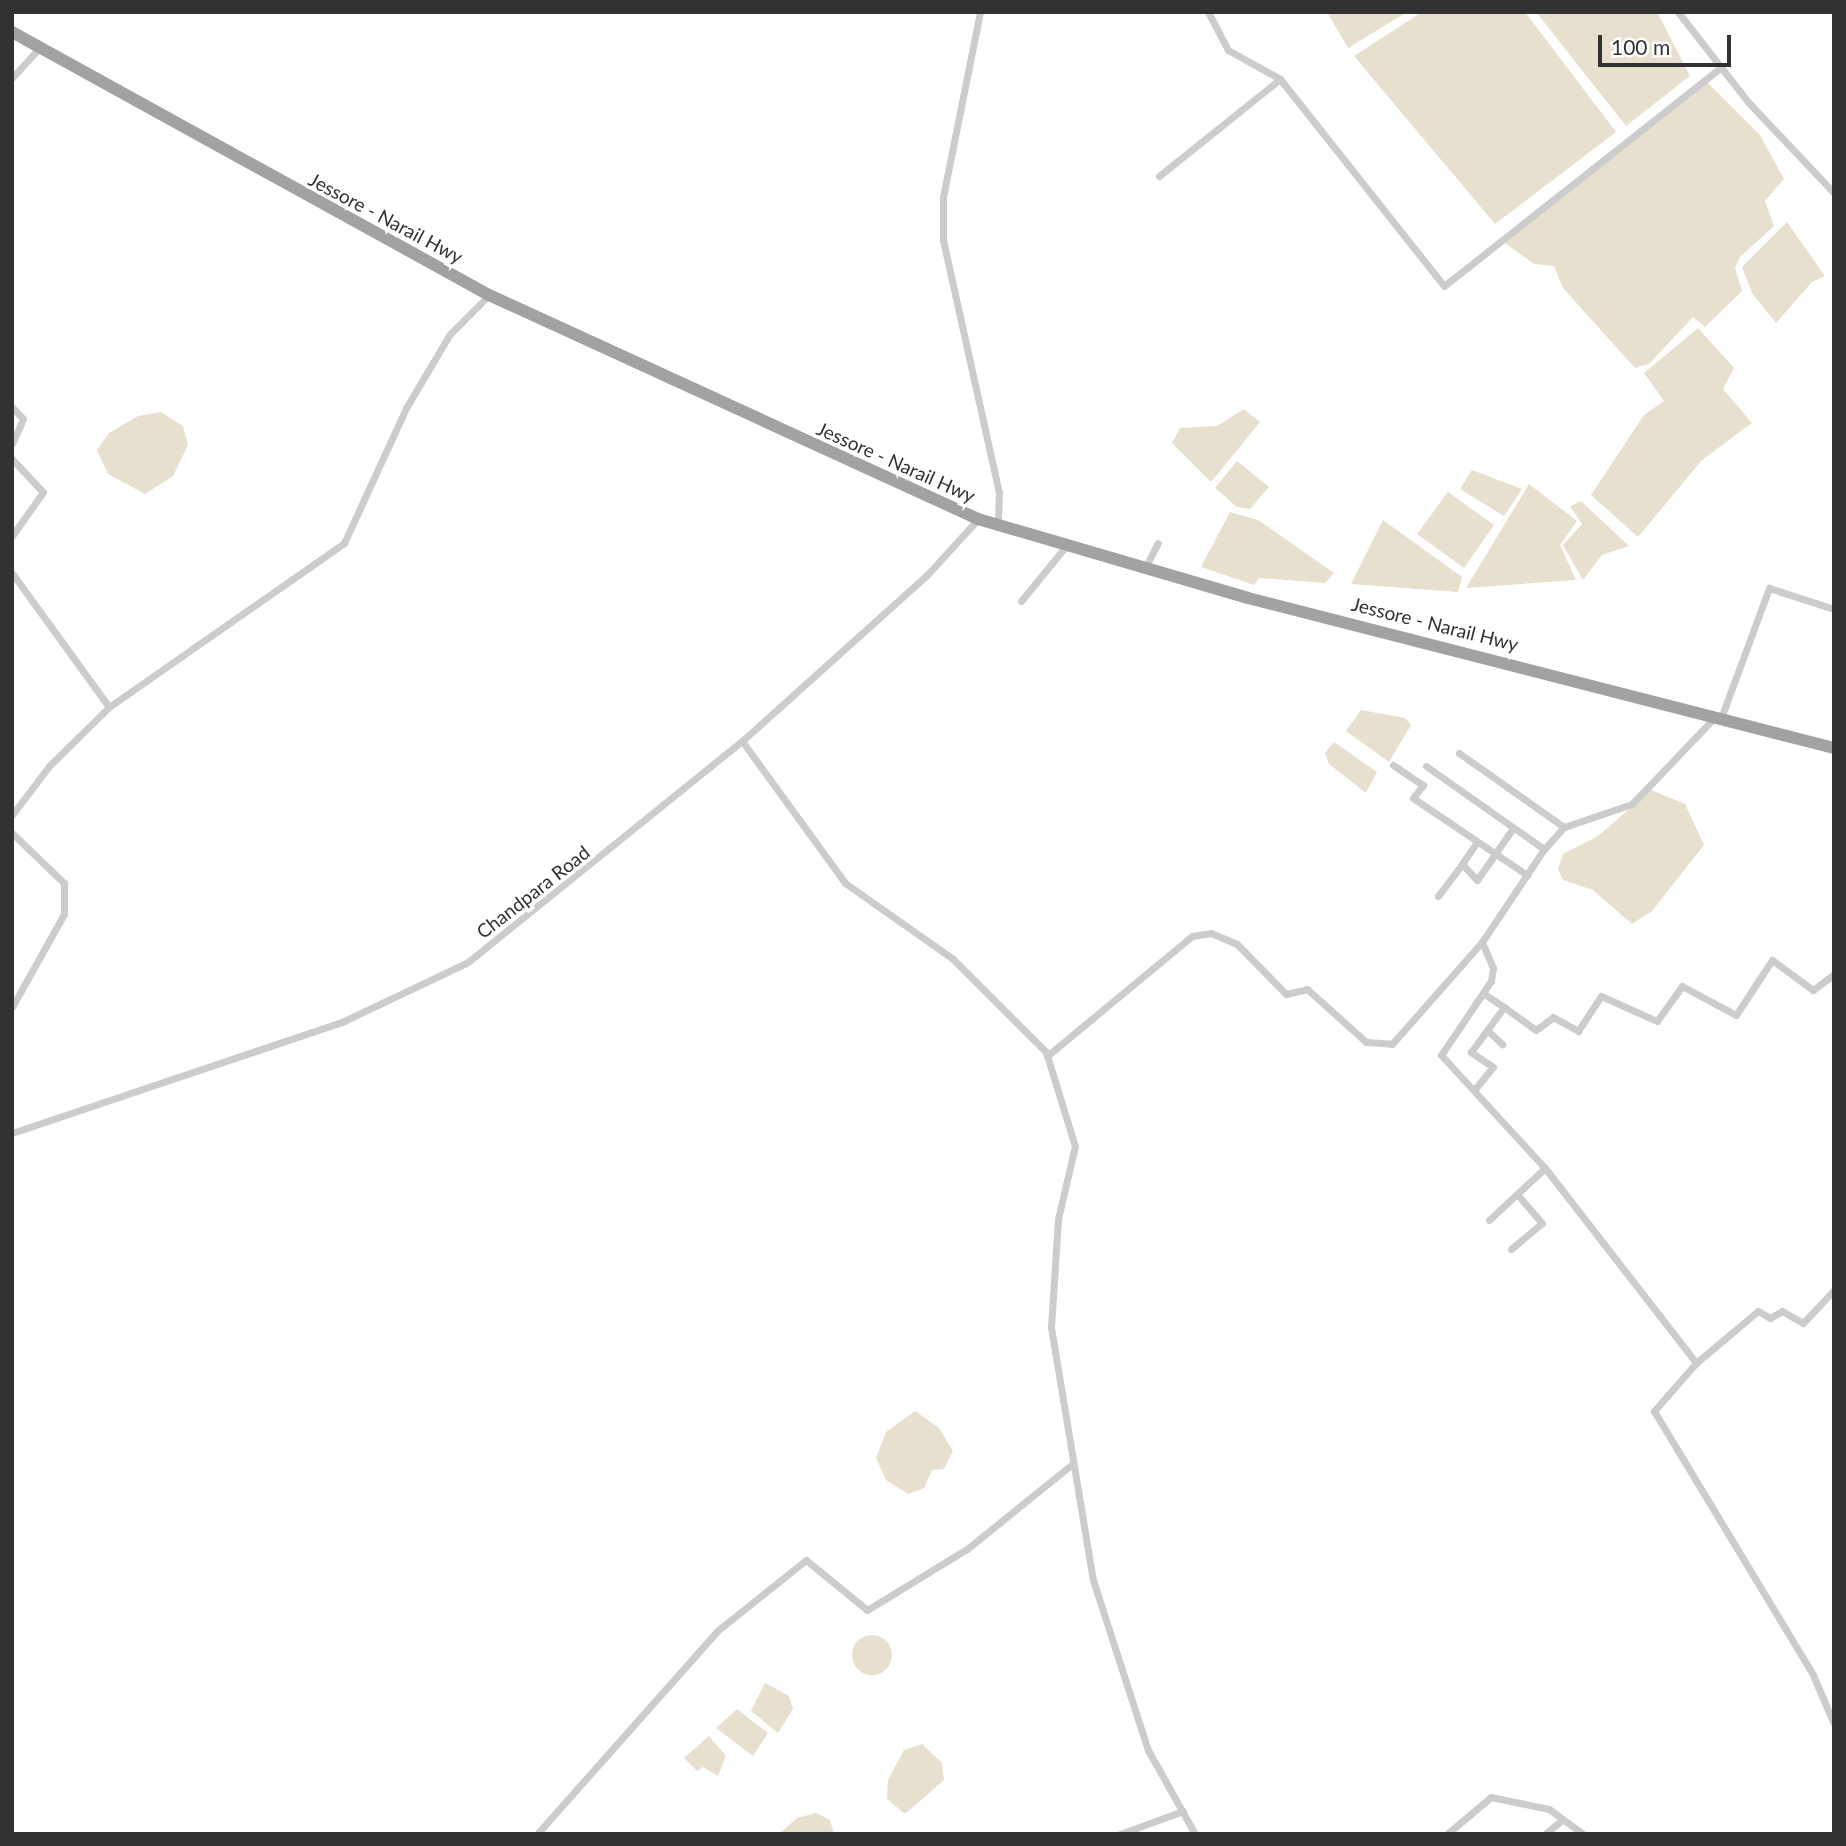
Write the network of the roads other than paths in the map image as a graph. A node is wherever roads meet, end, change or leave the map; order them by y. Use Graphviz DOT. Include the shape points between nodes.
graph roads {
  1 [pos="980,12"];
  2 [pos="1208,12"];
  3 [pos="1678,12"];
  4 [pos="12,32"];
  5 [pos="41,47"];
  6 [pos="1721,67"];
  7 [pos="12,78"];
  8 [pos="1280,79"];
  9 [pos="1159,177"];
  10 [pos="1834,193"];
  11 [pos="489,295"];
  12 [pos="12,407"];
  13 [pos="12,444"];
  14 [pos="12,459"];
  15 [pos="978,519"];
  16 [pos="998,526"];
  17 [pos="12,536"];
  18 [pos="1158,543"];
  19 [pos="1066,546"];
  20 [pos="1145,569"];
  21 [pos="12,573"];
  22 [pos="1021,601"];
  23 [pos="1834,609"];
  24 [pos="109,707"];
  25 [pos="1718,717"];
  26 [pos="742,741"];
  27 [pos="1834,748"];
  28 [pos="1459,753"];
  29 [pos="1393,765"];
  30 [pos="1426,766"];
  31 [pos="12,815"];
  32 [pos="1564,827"];
  33 [pos="1513,828"];
  34 [pos="12,834"];
  35 [pos="1477,842"];
  36 [pos="1544,849"];
  37 [pos="1495,854"];
  38 [pos="1462,864"];
  39 [pos="1527,875"];
  40 [pos="1438,897"];
  41 [pos="1482,942"];
  42 [pos="1834,974"];
  43 [pos="1484,994"];
  44 [pos="12,1007"];
  45 [pos="1504,1007"];
  46 [pos="1487,1030"];
  47 [pos="1502,1044"];
  48 [pos="1047,1055"];
  49 [pos="1475,1089"];
  50 [pos="12,1133"];
  51 [pos="1545,1168"];
  52 [pos="1517,1194"];
  53 [pos="1489,1220"];
  54 [pos="1511,1250"];
  55 [pos="1834,1290"];
  56 [pos="1696,1363"];
  57 [pos="1071,1465"];
  58 [pos="1834,1723"];
  59 [pos="1183,1811"];
  60 [pos="1563,1819"];
  61 [pos="537,1834"];
  62 [pos="1120,1834"];
  63 [pos="1195,1834"];
  64 [pos="1447,1834"];
  65 [pos="1545,1834"];
  66 [pos="1583,1834"];
  1 -- 16 [label="street" via="943,197 943,240 999,492"];
  2 -- 8 [label="street" via="1228,50"];
  3 -- 6 [label="street"];
  4 -- 5 [label="highway, Jessore - Narail Hwy"];
  5 -- 7 [label="street"];
  5 -- 11 [label="highway, Jessore - Narail Hwy"];
  6 -- 8 [label="street" via="1444,286"];
  6 -- 10 [label="street"];
  8 -- 9 [label="street"];
  11 -- 15 [label="highway, Jessore - Narail Hwy"];
  11 -- 24 [label="street" via="450,334 406,408 344,543"];
  12 -- 13 [label="street" via="23,419"];
  14 -- 17 [label="street" via="43,492"];
  15 -- 16 [label="highway, Jessore - Narail Hwy"];
  15 -- 26 [label="street, Chandpara Road" via="927,575"];
  16 -- 19 [label="highway, Jessore - Narail Hwy"];
  18 -- 20 [label="street"];
  19 -- 20 [label="highway, Jessore - Narail Hwy"];
  19 -- 22 [label="street"];
  20 -- 25 [label="highway, Jessore - Narail Hwy"];
  21 -- 24 [label="street"];
  23 -- 25 [label="street" via="1769,588"];
  24 -- 31 [label="street" via="49,766"];
  25 -- 27 [label="highway, Jessore - Narail Hwy"];
  25 -- 32 [label="street" via="1632,804"];
  26 -- 48 [label="street" via="838,875 953,959"];
  26 -- 50 [label="street, Chandpara Road" via="468,962 344,1021"];
  28 -- 32 [label="street"];
  29 -- 35 [label="street" via="1423,785 1413,798"];
  30 -- 33 [label="street"];
  32 -- 36 [label="street"];
  33 -- 36 [label="street"];
  33 -- 37 [label="street"];
  34 -- 44 [label="street" via="64,883 64,914"];
  35 -- 37 [label="street"];
  35 -- 38 [label="street"];
  36 -- 39 [label="street"];
  37 -- 38 [label="street" via="1477,880"];
  37 -- 39 [label="street"];
  38 -- 40 [label="street"];
  39 -- 41 [label="street"];
  41 -- 48 [label="street" via="1392,1044 1366,1042 1307,989 1286,994 1237,944 1211,933 1192,936"];
  41 -- 51 [label="street" via="1493,968 1491,982 1441,1055"];
  42 -- 45 [label="street" via="1814,990 1772,960 1736,1015 1682,986 1657,1021 1601,996 1578,1031 1553,1017 1536,1030"];
  43 -- 45 [label="street"];
  45 -- 46 [label="street"];
  46 -- 47 [label="street"];
  46 -- 49 [label="street" via="1471,1052 1493,1067"];
  48 -- 57 [label="street" via="1075,1146 1058,1219 1051,1327"];
  51 -- 52 [label="street"];
  51 -- 56 [label="street"];
  52 -- 53 [label="street"];
  52 -- 54 [label="street" via="1542,1223"];
  55 -- 56 [label="street" via="1803,1323 1782,1311 1770,1318 1758,1311"];
  56 -- 58 [label="street" via="1654,1411 1813,1675"];
  57 -- 59 [label="street" via="1097,1593 1149,1750"];
  57 -- 61 [label="street" via="967,1549 867,1609 806,1560 717,1632"];
  59 -- 62 [label="street"];
  59 -- 63 [label="street"];
  60 -- 64 [label="street" via="1549,1809 1491,1797"];
  60 -- 65 [label="street"];
  60 -- 66 [label="street"];
}
